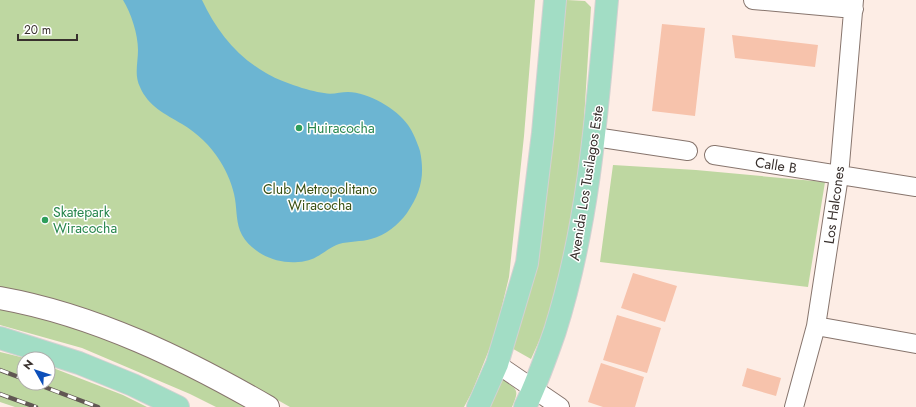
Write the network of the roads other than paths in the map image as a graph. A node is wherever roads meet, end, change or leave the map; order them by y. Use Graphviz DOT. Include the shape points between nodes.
graph roads {
  1 [pos="555,0"];
  2 [pos="608,0"];
  3 [pos="753,0"];
  4 [pos="854,4"];
  5 [pos="595,137"];
  6 [pos="688,151"];
  7 [pos="714,155"];
  8 [pos="839,176"];
  9 [pos="916,188"];
  10 [pos="0,298"];
  11 [pos="816,326"];
  12 [pos="0,338"];
  13 [pos="916,344"];
  14 [pos="497,364"];
  15 [pos="530,398"];
  16 [pos="479,406"];
  17 [pos="178,407"];
  18 [pos="268,407"];
  19 [pos="560,407"];
  20 [pos="794,407"];
  1 -- 14 [label="main road" via="543,133 527,263"];
  2 -- 5 [label="main road, Avenida Los Tusilagos Este"];
  3 -- 4 [label="street"];
  4 -- 8 [label="street, Los Halcones"];
  5 -- 6 [label="street"];
  5 -- 15 [label="main road, Avenida Los Tusilagos Este" via="585,207 566,297"];
  7 -- 8 [label="street, Calle B"];
  8 -- 9 [label="street, Calle B"];
  8 -- 11 [label="street, Los Halcones"];
  10 -- 18 [label="main road" via="19,301 112,330 196,368"];
  11 -- 13 [label="street"];
  11 -- 20 [label="street, Los Halcones"];
  12 -- 17 [label="main road" via="79,362"];
  14 -- 15 [label="street"];
  14 -- 16 [label="main road"];
  15 -- 19 [label="street"];
}
